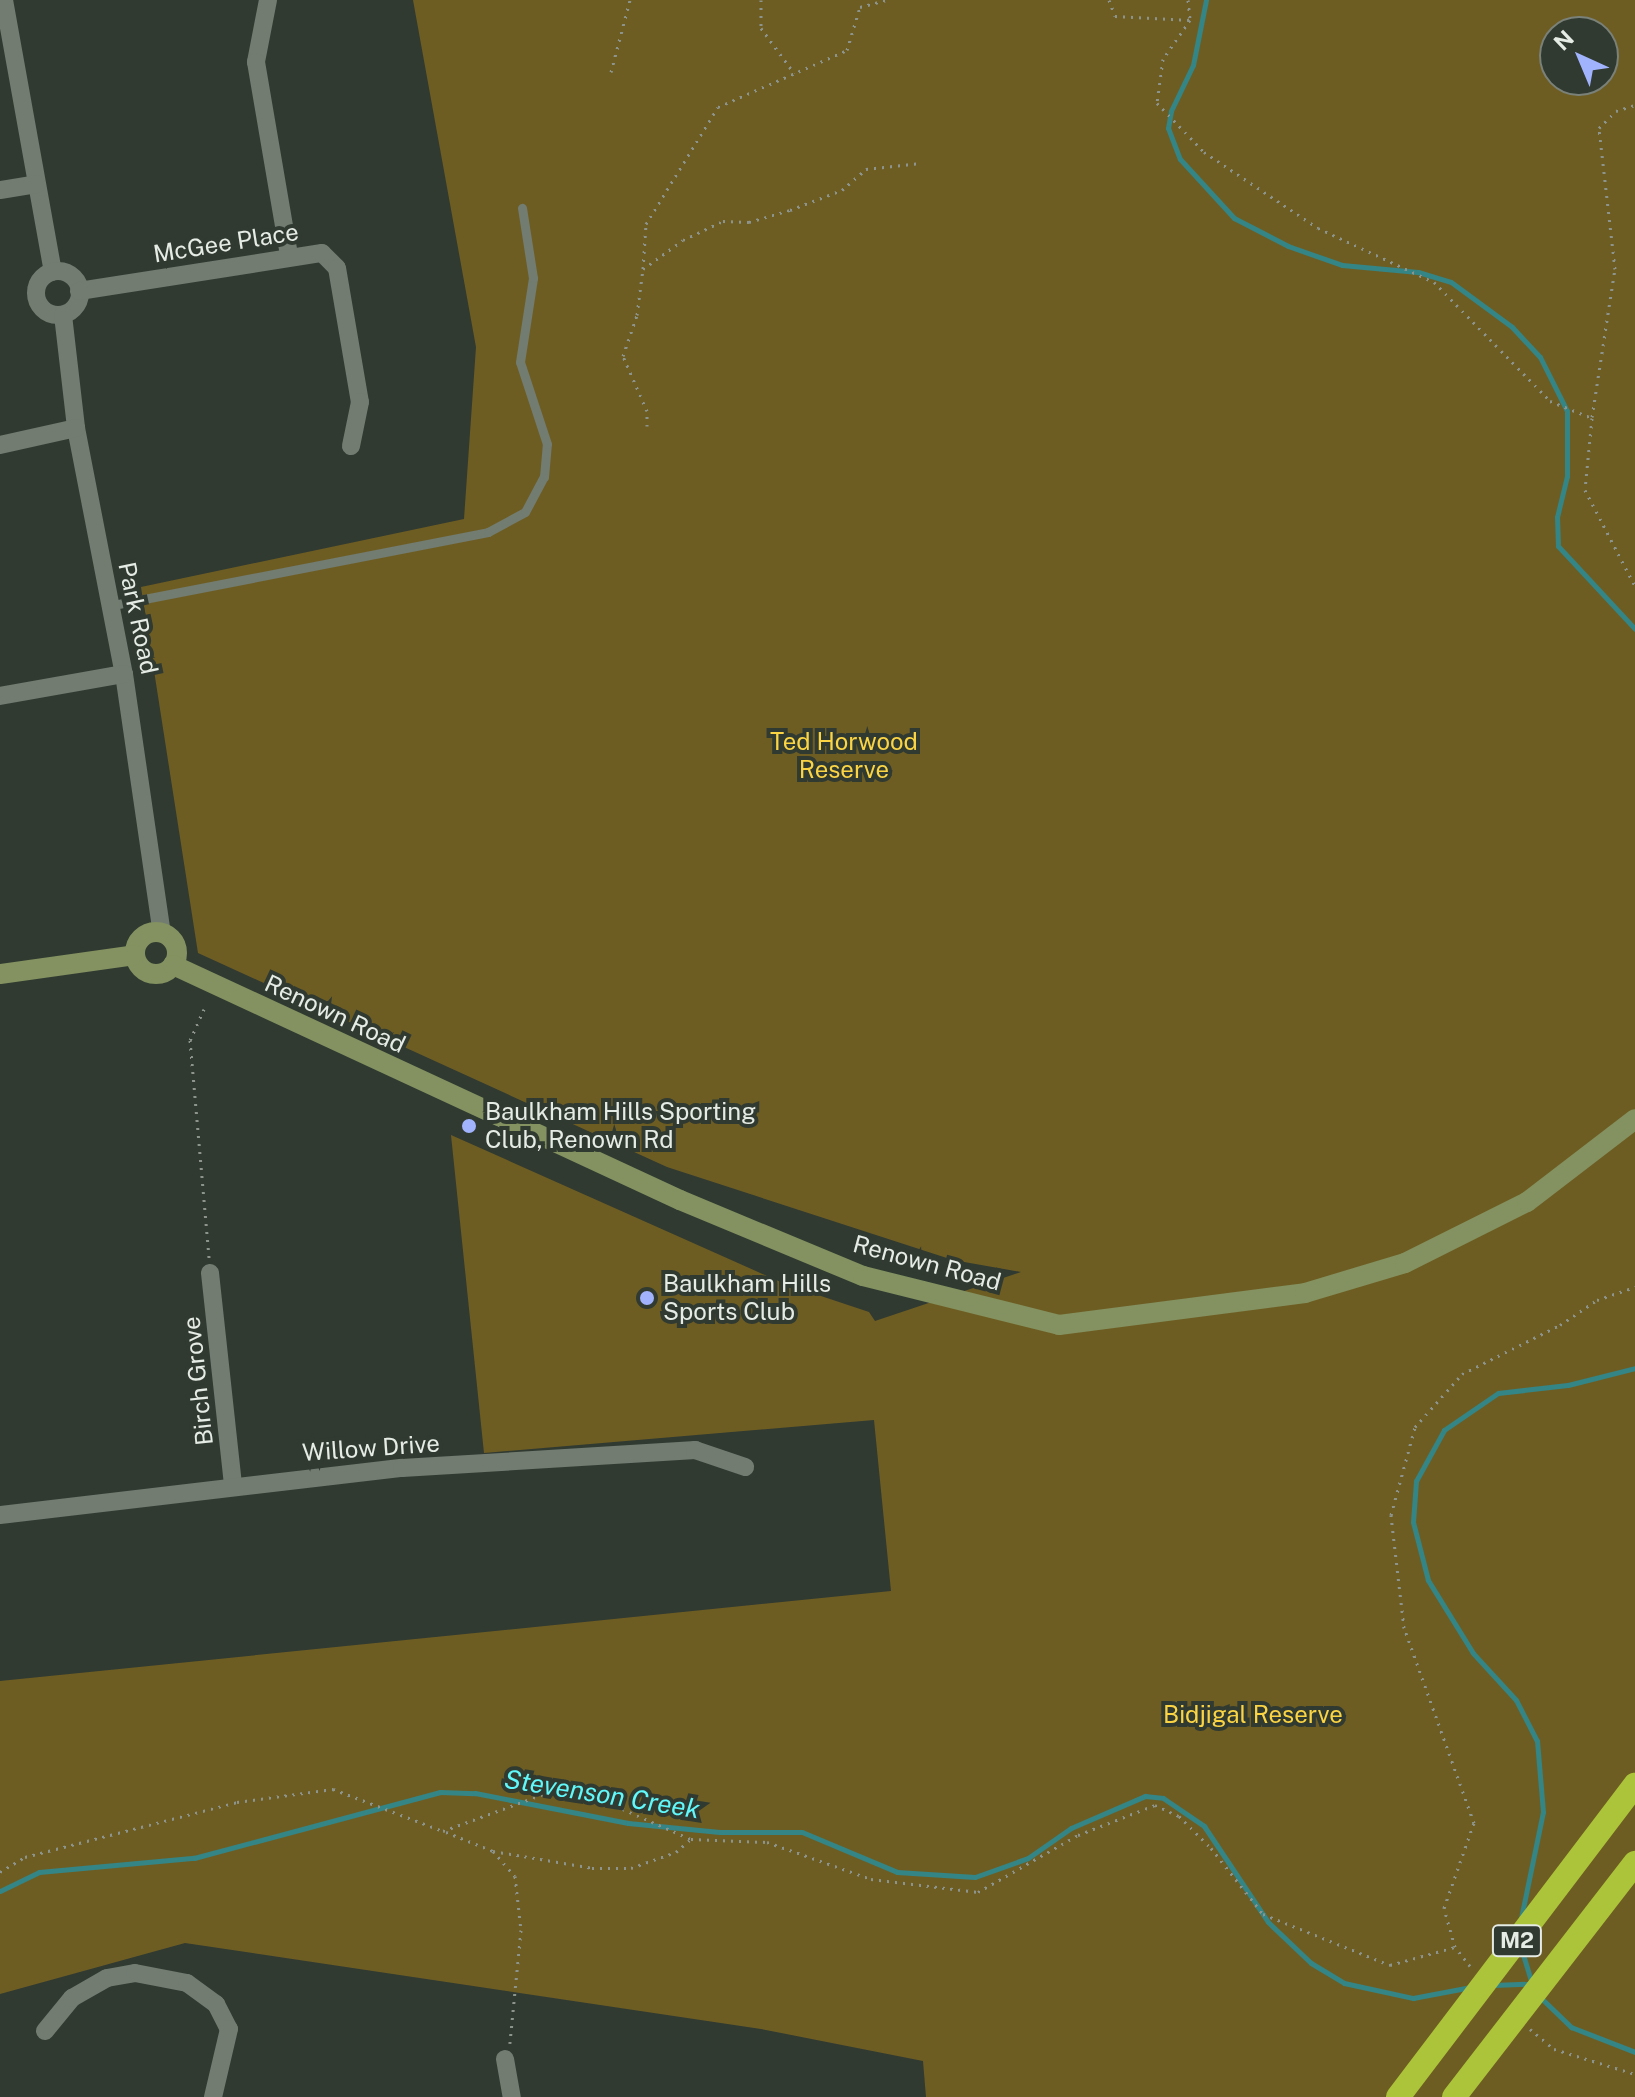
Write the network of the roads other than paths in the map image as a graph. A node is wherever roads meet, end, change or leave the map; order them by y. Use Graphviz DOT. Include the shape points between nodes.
graph roads {
  1 [pos="4,0"];
  2 [pos="268,0"];
  3 [pos="37,184"];
  4 [pos="0,190"];
  5 [pos="522,208"];
  6 [pos="289,256"];
  7 [pos="53,272"];
  8 [pos="79,291"];
  9 [pos="63,315"];
  10 [pos="76,428"];
  11 [pos="0,445"];
  12 [pos="351,446"];
  13 [pos="108,606"];
  14 [pos="124,674"];
  15 [pos="0,696"];
  16 [pos="162,933"];
  17 [pos="135,955"];
  18 [pos="173,965"];
  19 [pos="0,974"];
  20 [pos="1635,1119"];
  21 [pos="210,1273"];
  22 [pos="745,1467"];
  23 [pos="233,1484"];
  24 [pos="0,1515"];
  25 [pos="1635,1785"];
  26 [pos="1635,1863"];
  27 [pos="45,2031"];
  28 [pos="505,2059"];
  29 [pos="213,2097"];
  30 [pos="512,2097"];
  31 [pos="1398,2097"];
  32 [pos="1454,2097"];
  1 -- 3 [label="street"];
  2 -- 6 [label="street" via="256,62"];
  3 -- 4 [label="street"];
  3 -- 7 [label="street"];
  5 -- 13 [label="lane" via="533,278 520,362 547,444 544,477 525,512 488,532"];
  6 -- 8 [label="street, McGee Place"];
  6 -- 12 [label="street, McGee Place" via="322,253 337,268 360,402"];
  7 -- 8 [label="street" via="73,278"];
  7 -- 9 [label="street" via="37,284 36,298 43,310"];
  8 -- 9 [label="street" via="73,308"];
  9 -- 10 [label="street, Park Road"];
  10 -- 11 [label="street"];
  10 -- 13 [label="street, Park Road"];
  13 -- 14 [label="street, Park Road"];
  14 -- 15 [label="street"];
  14 -- 16 [label="street, Park Road"];
  16 -- 17 [label="main road" via="144,936"];
  16 -- 18 [label="main road" via="176,946"];
  17 -- 18 [label="main road" via="147,972 161,973"];
  17 -- 19 [label="main road"];
  18 -- 20 [label="main road, Renown Road" via="680,1200 863,1276 1059,1325 1305,1293 1405,1263 1527,1202"];
  21 -- 23 [label="street, Birch Grove"];
  22 -- 23 [label="street, Willow Drive" via="695,1450"];
  23 -- 24 [label="street, Willow Drive"];
  25 -- 31 [label="highway, M2"];
  26 -- 32 [label="highway, M2"];
  27 -- 29 [label="street" via="72,1998 107,1978 135,1973 187,1983 216,2004 229,2029"];
  28 -- 30 [label="street"];
}
